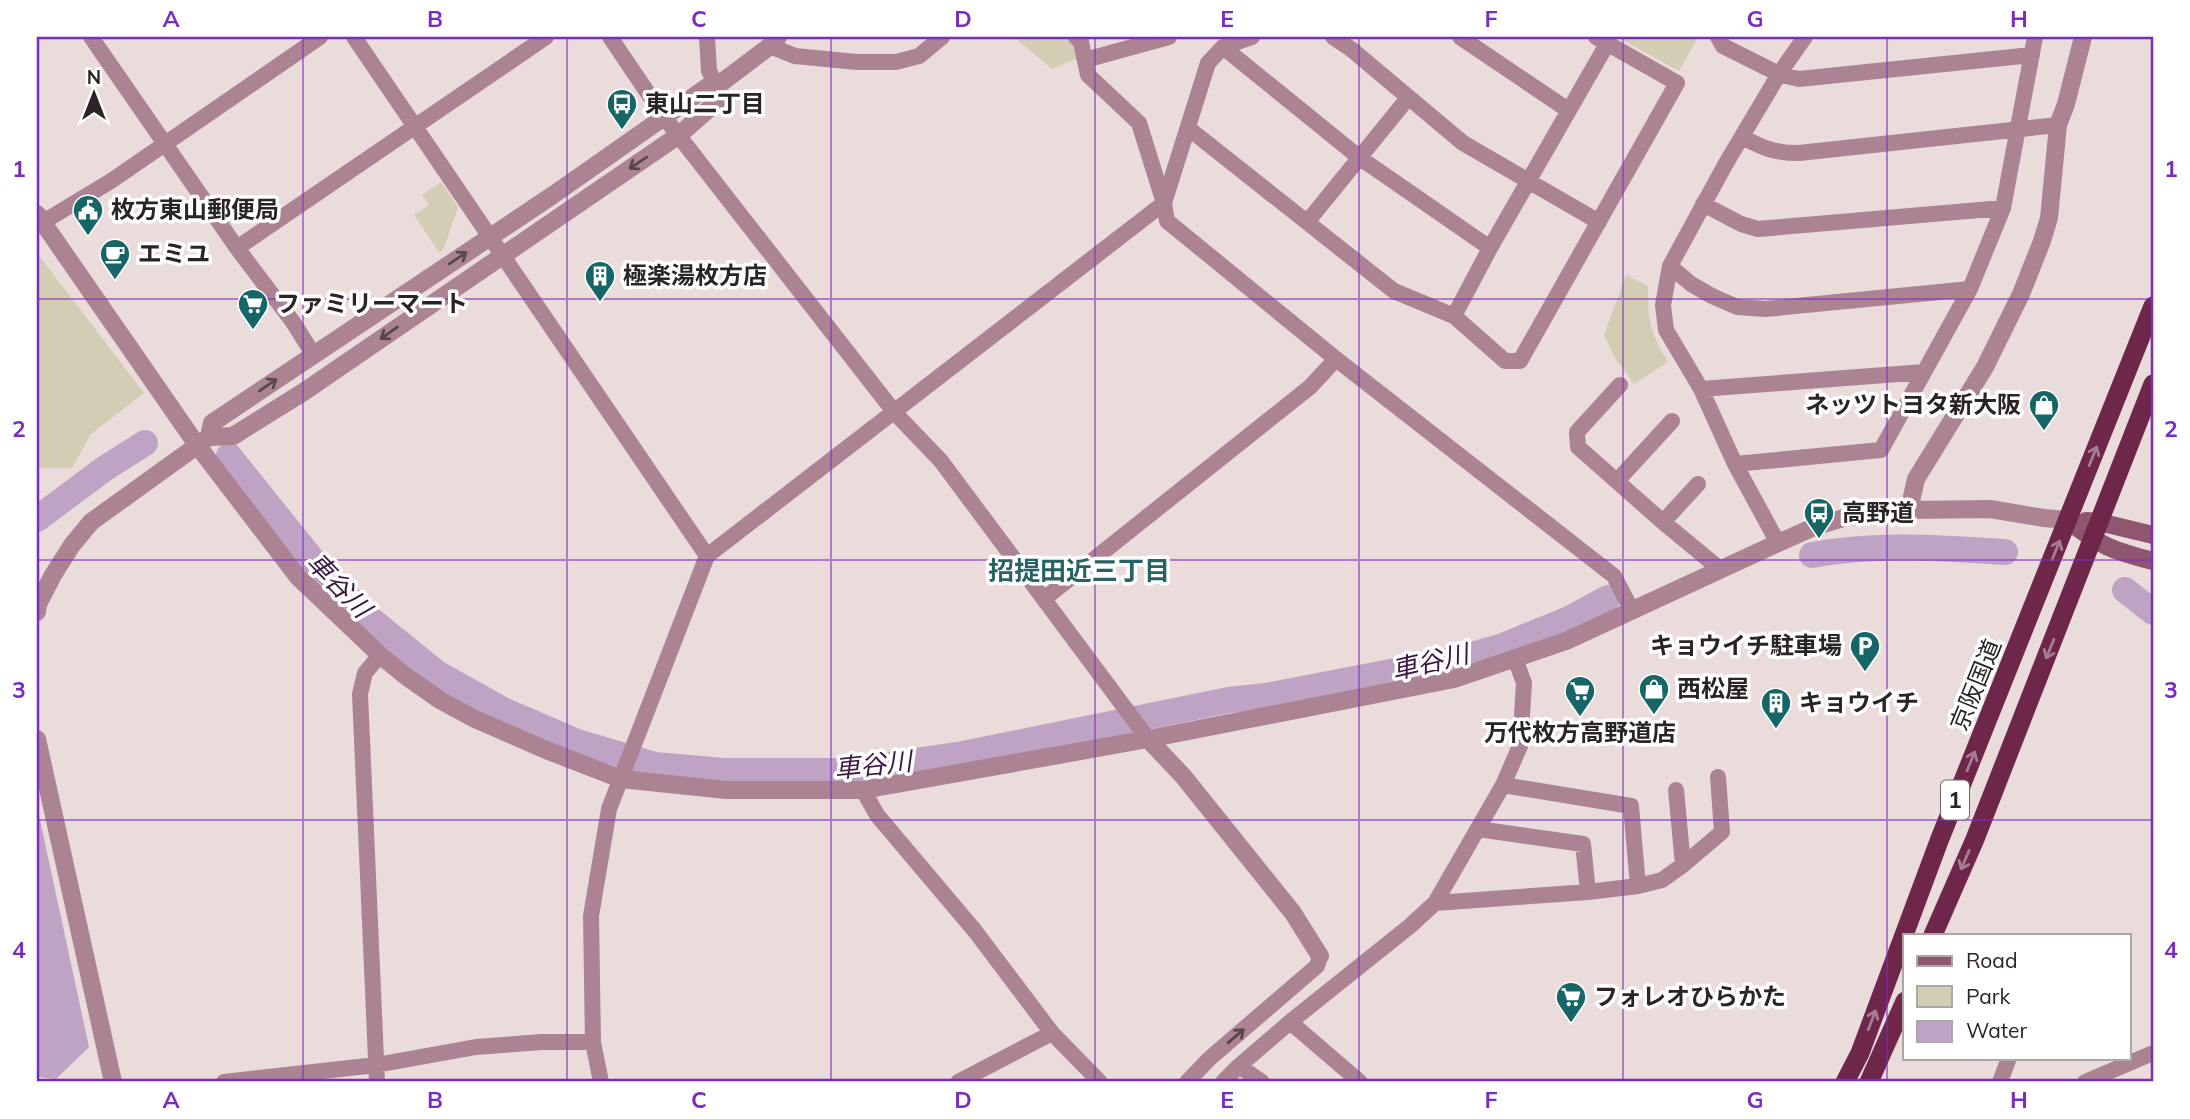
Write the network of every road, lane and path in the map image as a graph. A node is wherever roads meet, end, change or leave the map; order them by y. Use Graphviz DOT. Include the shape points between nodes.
graph roads {
  1 [pos="91,37"];
  2 [pos="320,37"];
  3 [pos="354,37"];
  4 [pos="546,37"];
  5 [pos="610,37"];
  6 [pos="707,37"];
  7 [pos="942,37"];
  8 [pos="1076,37"];
  9 [pos="1169,37"];
  10 [pos="1252,37"];
  11 [pos="1333,37"];
  12 [pos="1460,37"];
  13 [pos="1718,37"];
  14 [pos="1805,37"];
  15 [pos="2035,37"];
  16 [pos="2083,37"];
  17 [pos="1602,40"];
  18 [pos="774,42"];
  19 [pos="1223,47"];
  20 [pos="2032,55"];
  21 [pos="1085,60"];
  22 [pos="1779,74"];
  23 [pos="717,86"];
  24 [pos="1408,98"];
  25 [pos="1568,110"];
  26 [pos="664,117"];
  27 [pos="416,125"];
  28 [pos="2058,125"];
  29 [pos="1188,128"];
  30 [pos="2018,128"];
  31 [pos="679,135"];
  32 [pos="1742,137"];
  33 [pos="165,143"];
  34 [pos="1360,158"];
  35 [pos="1528,182"];
  36 [pos="1164,203"];
  37 [pos="1703,204"];
  38 [pos="2003,208"];
  39 [pos="40,218"];
  40 [pos="1308,222"];
  41 [pos="1598,222"];
  42 [pos="489,237"];
  43 [pos="237,248"];
  44 [pos="1490,248"];
  45 [pos="502,255"];
  46 [pos="1670,266"];
  47 [pos="1970,289"];
  48 [pos="2153,306"];
  49 [pos="1454,316"];
  50 [pos="313,354"];
  51 [pos="1336,359"];
  52 [pos="1924,372"];
  53 [pos="2153,384"];
  54 [pos="1619,385"];
  55 [pos="1701,389"];
  56 [pos="895,413"];
  57 [pos="1672,421"];
  58 [pos="203,441"];
  59 [pos="1735,464"];
  60 [pos="1616,481"];
  61 [pos="1698,484"];
  62 [pos="1909,510"];
  63 [pos="2068,520"];
  64 [pos="1663,522"];
  65 [pos="2096,531"];
  66 [pos="2153,536"];
  67 [pos="1778,543"];
  68 [pos="707,556"];
  69 [pos="2153,561"];
  70 [pos="1721,570"];
  71 [pos="1044,599"];
  72 [pos="1631,609"];
  73 [pos="37,612"];
  74 [pos="380,655"];
  75 [pos="1515,658"];
  76 [pos="1143,733"];
  77 [pos="37,738"];
  78 [pos="624,771"];
  79 [pos="1718,776"];
  80 [pos="1503,785"];
  81 [pos="863,790"];
  82 [pos="1676,790"];
  83 [pos="1478,828"];
  84 [pos="1683,865"];
  85 [pos="1638,886"];
  86 [pos="1588,892"];
  87 [pos="1435,903"];
  88 [pos="1904,934"];
  89 [pos="1933,934"];
  90 [pos="1903,938"];
  91 [pos="1320,956"];
  92 [pos="1903,1005"];
  93 [pos="1290,1022"];
  94 [pos="1052,1032"];
  95 [pos="593,1042"];
  96 [pos="2153,1053"];
  97 [pos="2130,1059"];
  98 [pos="2008,1060"];
  99 [pos="2121,1061"];
  100 [pos="376,1065"];
  101 [pos="1239,1066"];
  102 [pos="113,1082"];
  103 [pos="224,1082"];
  104 [pos="377,1082"];
  105 [pos="601,1082"];
  106 [pos="958,1082"];
  107 [pos="1100,1082"];
  108 [pos="1187,1082"];
  109 [pos="1223,1082"];
  110 [pos="1262,1082"];
  111 [pos="1360,1082"];
  112 [pos="1845,1082"];
  113 [pos="1869,1082"];
  114 [pos="2000,1082"];
  115 [pos="2085,1082"];
  1 -- 33 [label="street"];
  2 -- 33 [label="street"];
  3 -- 27 [label="street"];
  4 -- 27 [label="street"];
  5 -- 26 [label="street"];
  6 -- 23 [label="street" via="709,71"];
  7 -- 18 [label="street" via="919,56 896,62 795,56"];
  8 -- 21 [label="street"];
  9 -- 21 [label="street"];
  10 -- 19 [label="street"];
  11 -- 24 [label="street"];
  12 -- 25 [label="street"];
  13 -- 22 [label="street" via="1723,46"];
  14 -- 22 [label="street"];
  15 -- 20 [label="street"];
  16 -- 28 [label="street"];
  17 -- 25 [label="street"];
  17 -- 41 [label="street" via="1677,83"];
  18 -- 23 [label="street"];
  19 -- 29 [label="street" via="1208,63"];
  19 -- 34 [label="street"];
  20 -- 22 [label="street" via="1799,79"];
  20 -- 30 [label="street"];
  21 -- 36 [label="street" via="1088,75 1139,123"];
  22 -- 32 [label="street"];
  23 -- 26 [label="street" via="707,87"];
  23 -- 31 [label="street" via="719,100"];
  24 -- 34 [label="street"];
  24 -- 35 [label="street" via="1463,143"];
  25 -- 35 [label="street"];
  26 -- 31 [label="street"];
  26 -- 42 [label="street"];
  27 -- 42 [label="street"];
  27 -- 43 [label="street"];
  28 -- 30 [label="street"];
  28 -- 62 [label="street" via="2049,218 2042,241 1985,368 1916,479"];
  29 -- 36 [label="street"];
  29 -- 40 [label="street"];
  30 -- 32 [label="street" via="1798,153 1764,149"];
  30 -- 38 [label="street"];
  31 -- 45 [label="street, one-way"];
  31 -- 56 [label="street"];
  32 -- 37 [label="street"];
  33 -- 39 [label="street" via="111,181"];
  33 -- 43 [label="street"];
  34 -- 40 [label="street"];
  34 -- 44 [label="street"];
  35 -- 41 [label="street"];
  35 -- 44 [label="street"];
  36 -- 51 [label="street" via="1167,220"];
  36 -- 56 [label="street"];
  37 -- 38 [label="street" via="1758,229"];
  37 -- 46 [label="street"];
  38 -- 47 [label="street"];
  39 -- 58 [label="street"];
  40 -- 49 [label="street" via="1394,291"];
  41 -- 49 [label="street" via="1520,361 1505,361"];
  42 -- 45 [label="street"];
  50 -- 42 [label="street, one-way"];
  43 -- 50 [label="street"];
  44 -- 49 [label="street"];
  45 -- 58 [label="street, one-way" via="233,436"];
  45 -- 68 [label="street"];
  46 -- 47 [label="street" via="1691,284 1737,307 1766,309"];
  46 -- 55 [label="street" via="1663,305 1666,330"];
  47 -- 52 [label="street"];
  63 -- 48 [label="highway, 京阪国道 / 1, one-way"];
  58 -- 50 [label="street, one-way" via="212,423"];
  51 -- 71 [label="street" via="1310,387"];
  51 -- 72 [label="street" via="1614,576"];
  52 -- 55 [label="street"];
  52 -- 59 [label="street" via="1881,450"];
  53 -- 65 [label="highway, 1"];
  54 -- 60 [label="street" via="1577,432 1578,447"];
  55 -- 59 [label="street"];
  56 -- 68 [label="street"];
  56 -- 71 [label="street" via="941,461"];
  57 -- 60 [label="street"];
  58 -- 73 [label="street" via="91,522 52,575"];
  58 -- 74 [label="street" via="298,577"];
  59 -- 67 [label="street"];
  60 -- 64 [label="street"];
  61 -- 64 [label="street"];
  62 -- 63 [label="street" via="1990,509"];
  62 -- 67 [label="street" via="1847,517"];
  63 -- 65 [label="main road"];
  88 -- 63 [label="highway, 京阪国道 / 1, one-way"];
  64 -- 70 [label="street"];
  65 -- 66 [label="main road"];
  65 -- 69 [label="main road" via="2119,553"];
  65 -- 89 [label="highway, 1, one-way"];
  67 -- 70 [label="street"];
  68 -- 78 [label="street"];
  70 -- 72 [label="street"];
  71 -- 76 [label="street"];
  72 -- 75 [label="street"];
  74 -- 78 [label="street" via="440,700 475,719 545,750"];
  74 -- 100 [label="street" via="365,673 360,694"];
  75 -- 76 [label="street" via="1454,679"];
  75 -- 80 [label="street" via="1524,682 1520,746"];
  76 -- 81 [label="street"];
  76 -- 91 [label="street" via="1293,913"];
  77 -- 102 [label="street"];
  78 -- 81 [label="street" via="726,790"];
  78 -- 95 [label="street" via="609,809 591,916"];
  79 -- 84 [label="street" via="1722,832"];
  80 -- 83 [label="street"];
  80 -- 85 [label="street" via="1630,806"];
  81 -- 94 [label="street" via="877,815"];
  82 -- 84 [label="street"];
  83 -- 86 [label="street" via="1583,844"];
  83 -- 87 [label="street"];
  84 -- 85 [label="street" via="1662,880"];
  85 -- 86 [label="street"];
  86 -- 87 [label="street"];
  87 -- 93 [label="street"];
  112 -- 90 [label="highway, 京阪国道 / 1, one-way"];
  108 -- 91 [label="street, one-way" via="1317,966"];
  92 -- 113 [label="highway"];
  93 -- 101 [label="street"];
  93 -- 111 [label="street"];
  94 -- 106 [label="street"];
  94 -- 107 [label="street"];
  95 -- 100 [label="street" via="476,1047"];
  95 -- 105 [label="street"];
  96 -- 97 [label="street"];
  98 -- 114 [label="street"];
  99 -- 115 [label="street"];
  100 -- 103 [label="street"];
  100 -- 104 [label="street"];
  101 -- 109 [label="street"];
  101 -- 110 [label="street"];
}
